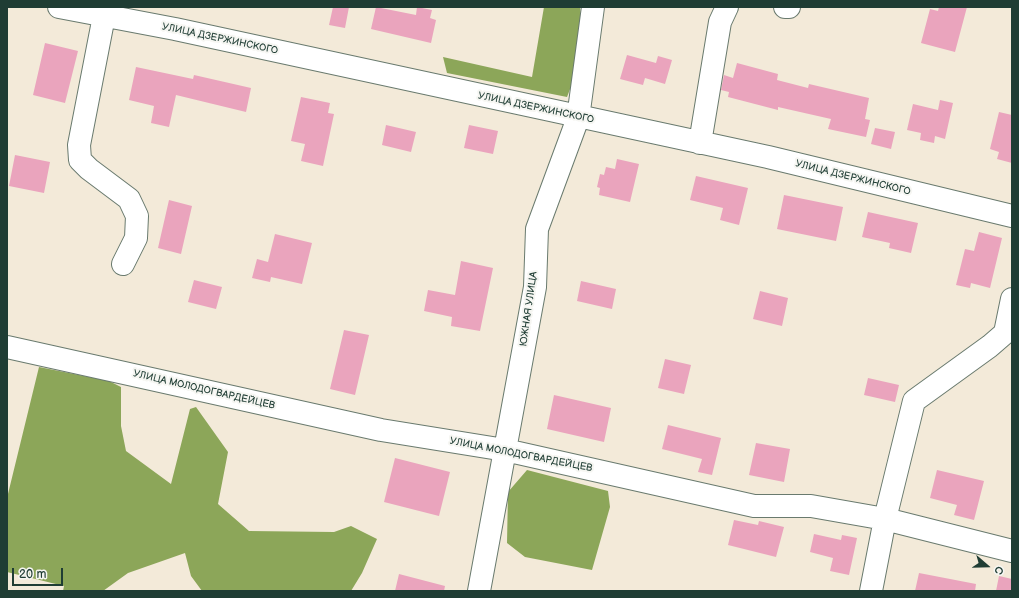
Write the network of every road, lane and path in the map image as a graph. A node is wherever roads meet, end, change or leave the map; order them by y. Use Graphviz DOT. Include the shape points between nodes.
graph roads {
  1 [pos="59,7"];
  2 [pos="593,7"];
  3 [pos="727,7"];
  4 [pos="785,7"];
  5 [pos="789,7"];
  6 [pos="104,16"];
  7 [pos="578,118"];
  8 [pos="700,143"];
  9 [pos="1012,216"];
  10 [pos="123,264"];
  11 [pos="1012,299"];
  12 [pos="7,347"];
  13 [pos="506,450"];
  14 [pos="885,519"];
  15 [pos="1012,551"];
  16 [pos="478,591"];
  17 [pos="872,591"];
  1 -- 6 [label="street, УЛИЦА ДЗЕРЖИНСКОГО"];
  2 -- 7 [label="street, ЮЖНАЯ УЛИЦА"];
  3 -- 8 [label="street" via="720,22"];
  4 -- 5 [label="street"];
  6 -- 7 [label="street, УЛИЦА ДЗЕРЖИНСКОГО"];
  6 -- 10 [label="street" via="79,145 80,160 130,199 137,216 136,238"];
  7 -- 8 [label="street, УЛИЦА ДЗЕРЖИНСКОГО"];
  7 -- 13 [label="street, ЮЖНАЯ УЛИЦА" via="537,229 535,287"];
  8 -- 9 [label="street, УЛИЦА ДЗЕРЖИНСКОГО"];
  11 -- 14 [label="street" via="1005,333 914,401"];
  12 -- 13 [label="street, УЛИЦА МОЛОДОГВАРДЕЙЦЕВ" via="381,430"];
  13 -- 14 [label="street, УЛИЦА МОЛОДОГВАРДЕЙЦЕВ" via="754,506 811,506"];
  13 -- 16 [label="street, ЮЖНАЯ УЛИЦА"];
  14 -- 15 [label="street, УЛИЦА МОЛОДОГВАРДЕЙЦЕВ"];
  14 -- 17 [label="street"];
}
